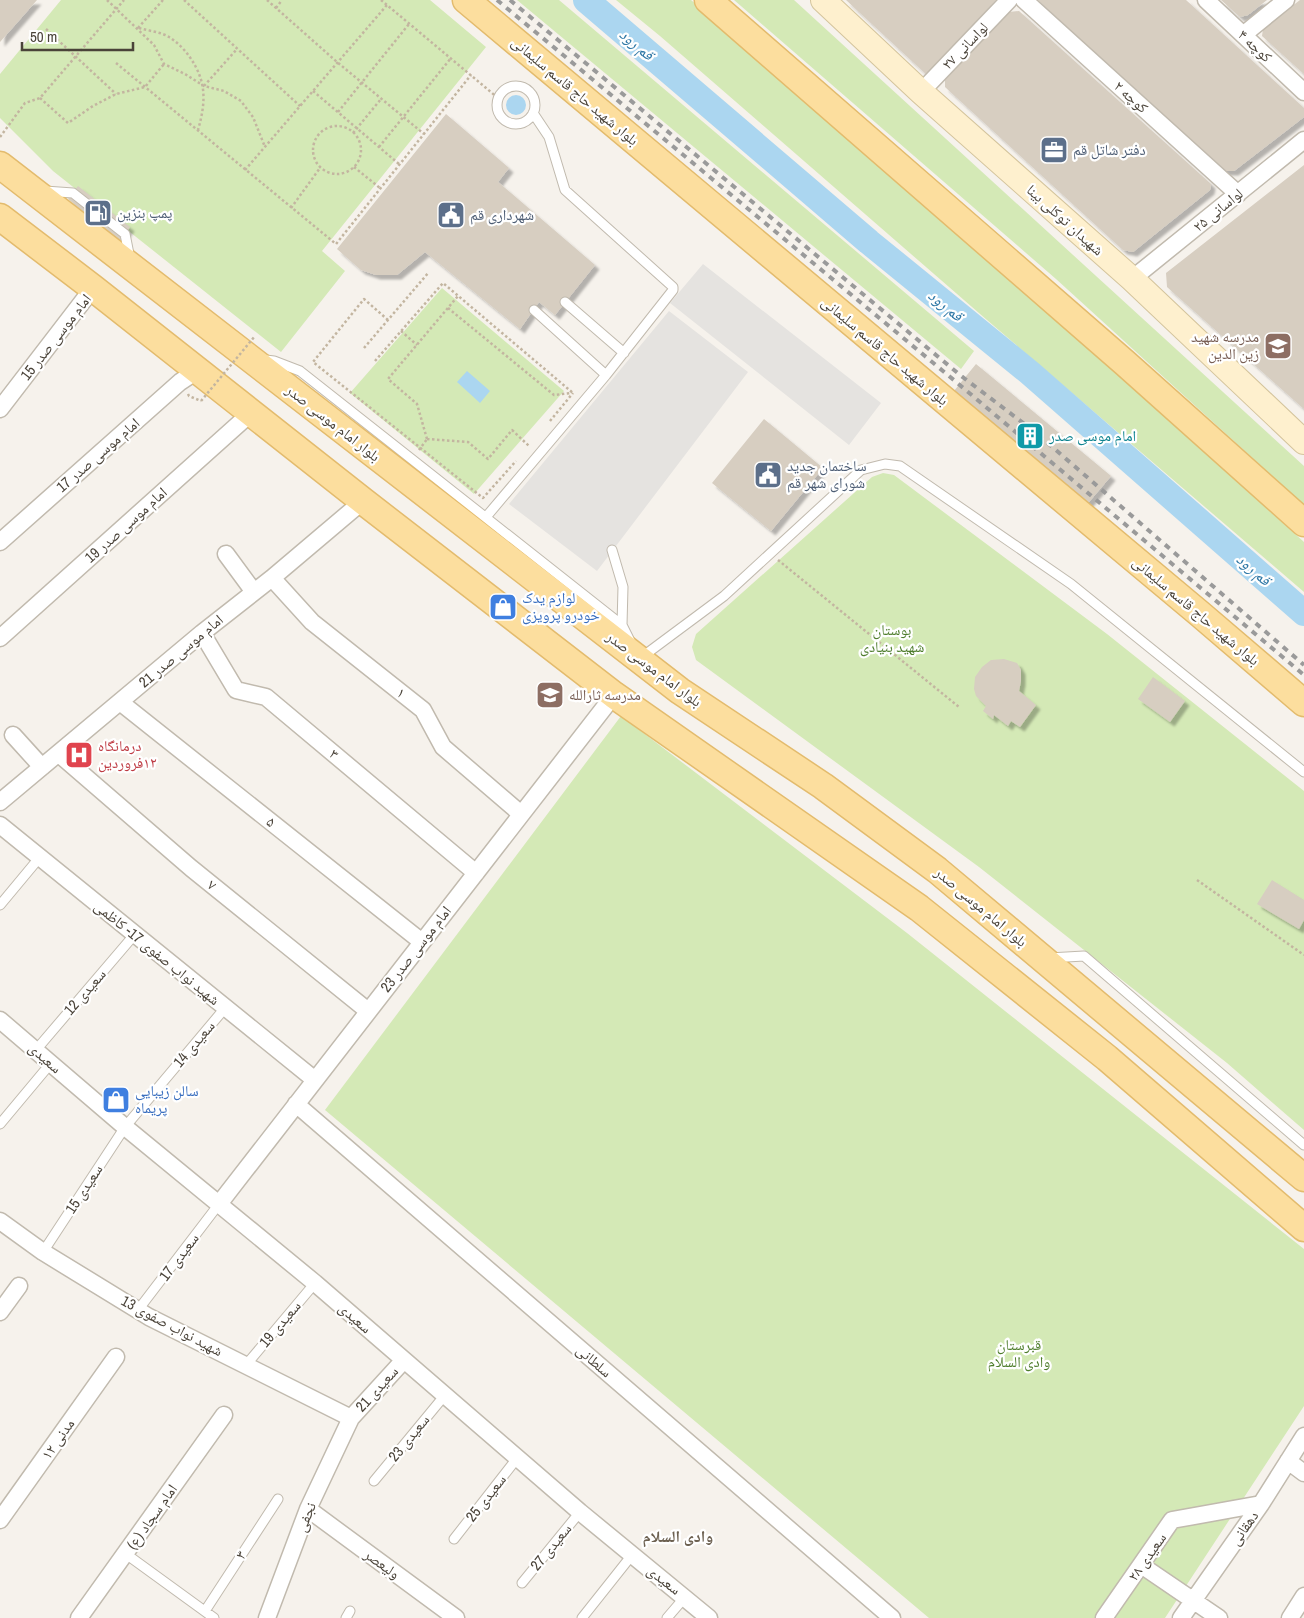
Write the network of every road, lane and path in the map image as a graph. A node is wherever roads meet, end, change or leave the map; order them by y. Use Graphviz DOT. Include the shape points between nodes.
graph roads {
  1 [pos="107,0"];
  2 [pos="124,0"];
  3 [pos="163,0"];
  4 [pos="184,0"];
  5 [pos="267,0"];
  6 [pos="282,0"];
  7 [pos="381,0"];
  8 [pos="466,0"];
  9 [pos="708,0"];
  10 [pos="823,0"];
  11 [pos="1010,0"];
  12 [pos="1024,0"];
  13 [pos="1206,0"];
  14 [pos="1286,0"];
  15 [pos="387,4"];
  16 [pos="276,8"];
  17 [pos="117,9"];
  18 [pos="409,23"];
  19 [pos="138,28"];
  20 [pos="46,29"];
  21 [pos="1243,35"];
  22 [pos="237,49"];
  23 [pos="76,56"];
  24 [pos="451,58"];
  25 [pos="337,62"];
  26 [pos="116,63"];
  27 [pos="164,64"];
  28 [pos="471,75"];
  29 [pos="362,82"];
  30 [pos="204,86"];
  31 [pos="145,87"];
  32 [pos="313,91"];
  33 [pos="921,92"];
  34 [pos="1304,92"];
  35 [pos="116,94"];
  36 [pos="40,98"];
  37 [pos="381,98"];
  38 [pos="498,98"];
  39 [pos="300,106"];
  40 [pos="338,112"];
  41 [pos="533,113"];
  42 [pos="404,117"];
  43 [pos="357,128"];
  44 [pos="198,131"];
  45 [pos="353,132"];
  46 [pos="424,134"];
  47 [pos="0,137"];
  48 [pos="1304,140"];
  49 [pos="265,147"];
  50 [pos="379,147"];
  51 [pos="399,164"];
  52 [pos="0,165"];
  53 [pos="354,167"];
  54 [pos="320,168"];
  55 [pos="245,170"];
  56 [pos="380,188"];
  57 [pos="1238,194"];
  58 [pos="291,208"];
  59 [pos="1,219"];
  60 [pos="430,272"];
  61 [pos="1132,279"];
  62 [pos="93,288"];
  63 [pos="458,296"];
  64 [pos="565,302"];
  65 [pos="448,308"];
  66 [pos="534,310"];
  67 [pos="388,320"];
  68 [pos="401,331"];
  69 [pos="417,345"];
  70 [pos="252,347"];
  71 [pos="364,348"];
  72 [pos="624,353"];
  73 [pos="376,361"];
  74 [pos="198,370"];
  75 [pos="606,375"];
  76 [pos="573,393"];
  77 [pos="189,396"];
  78 [pos="0,409"];
  79 [pos="252,412"];
  80 [pos="548,423"];
  81 [pos="1304,442"];
  82 [pos="529,446"];
  83 [pos="516,461"];
  84 [pos="363,501"];
  85 [pos="486,518"];
  86 [pos="1304,524"];
  87 [pos="0,542"];
  88 [pos="612,550"];
  89 [pos="770,553"];
  90 [pos="226,554"];
  91 [pos="272,578"];
  92 [pos="254,592"];
  93 [pos="622,626"];
  94 [pos="202,633"];
  95 [pos="1,635"];
  96 [pos="640,659"];
  97 [pos="614,695"];
  98 [pos="120,702"];
  99 [pos="1304,703"];
  100 [pos="959,707"];
  101 [pos="13,735"];
  102 [pos="59,754"];
  103 [pos="42,767"];
  104 [pos="1304,772"];
  105 [pos="0,802"];
  106 [pos="521,814"];
  107 [pos="0,825"];
  108 [pos="40,857"];
  109 [pos="476,873"];
  110 [pos="1197,880"];
  111 [pos="0,904"];
  112 [pos="135,934"];
  113 [pos="422,942"];
  114 [pos="1304,955"];
  115 [pos="1043,958"];
  116 [pos="225,1008"];
  117 [pos="368,1011"];
  118 [pos="0,1020"];
  119 [pos="36,1050"];
  120 [pos="51,1063"];
  121 [pos="315,1080"];
  122 [pos="296,1104"];
  123 [pos="0,1124"];
  124 [pos="124,1126"];
  125 [pos="1304,1145"];
  126 [pos="1304,1178"];
  127 [pos="219,1204"];
  128 [pos="0,1221"];
  129 [pos="1304,1228"];
  130 [pos="43,1252"];
  131 [pos="315,1283"];
  132 [pos="19,1286"];
  133 [pos="138,1310"];
  134 [pos="0,1312"];
  135 [pos="116,1357"];
  136 [pos="404,1360"];
  137 [pos="246,1365"];
  138 [pos="445,1394"];
  139 [pos="224,1415"];
  140 [pos="351,1418"];
  141 [pos="1304,1436"];
  142 [pos="518,1457"];
  143 [pos="1288,1461"];
  144 [pos="1304,1473"];
  145 [pos="374,1481"];
  146 [pos="278,1499"];
  147 [pos="1261,1504"];
  148 [pos="308,1509"];
  149 [pos="580,1512"];
  150 [pos="0,1520"];
  151 [pos="454,1539"];
  152 [pos="126,1554"];
  153 [pos="632,1555"];
  154 [pos="1141,1565"];
  155 [pos="522,1583"];
  156 [pos="1304,1596"];
  157 [pos="685,1597"];
  158 [pos="1193,1600"];
  159 [pos="205,1611"];
  160 [pos="79,1618"];
  161 [pos="214,1618"];
  162 [pos="267,1618"];
  163 [pos="456,1618"];
  164 [pos="582,1618"];
  165 [pos="667,1618"];
  166 [pos="709,1618"];
  167 [pos="892,1618"];
  168 [pos="1104,1618"];
  169 [pos="1181,1618"];
  170 [pos="1219,1618"];
  171 [pos="1290,1618"];
  1 -- 17 [label="path"];
  2 -- 17 [label="path"];
  3 -- 19 [label="path"];
  4 -- 22 [label="path"];
  5 -- 16 [label="path"];
  6 -- 16 [label="path"];
  7 -- 15 [label="path"];
  8 -- 99 [label="main road, بلوار شهید حاج قاسم سلیمانی"];
  9 -- 86 [label="main road" via="1125,363"];
  10 -- 33 [label="main road, شهیدان توکلی بینا"];
  11 -- 33 [label="street, لواسانی ۲۷"];
  12 -- 57 [label="street, کوچه ۲"];
  13 -- 21 [label="street, کوچه ۴"];
  14 -- 21 [label="street"];
  15 -- 18 [label="path"];
  15 -- 25 [label="path"];
  16 -- 25 [label="path"];
  17 -- 19 [label="path"];
  17 -- 23 [label="path"];
  18 -- 24 [label="path"];
  18 -- 29 [label="path"];
  19 -- 27 [label="path" via="154,45"];
  19 -- 30 [label="path" via="170,38 184,49"];
  20 -- 23 [label="path"];
  21 -- 34 [label="street, کوچه ۴"];
  22 -- 30 [label="path"];
  22 -- 39 [label="path"];
  23 -- 35 [label="path"];
  23 -- 36 [label="path"];
  24 -- 28 [label="path"];
  24 -- 42 [label="path"];
  25 -- 29 [label="path"];
  25 -- 32 [label="path"];
  26 -- 31 [label="path"];
  27 -- 30 [label="path"];
  27 -- 31 [label="path"];
  28 -- 38 [label="path"];
  28 -- 46 [label="path"];
  29 -- 37 [label="path"];
  29 -- 40 [label="path"];
  30 -- 44 [label="path" via="203,114"];
  30 -- 49 [label="path" via="224,91 241,101 253,117"];
  31 -- 35 [label="path"];
  31 -- 44 [label="path"];
  32 -- 39 [label="path"];
  32 -- 40 [label="path"];
  33 -- 61 [label="main road, شهیدان توکلی بینا"];
  35 -- 36 [label="path" via="68,123"];
  36 -- 47 [label="path" via="25,103"];
  37 -- 42 [label="path"];
  37 -- 43 [label="path"];
  38 -- 41 [label="lane" via="498,111 505,121 518,124"];
  38 -- 41 [label="lane" via="506,88 524,88 532,96"];
  39 -- 49 [label="path"];
  40 -- 43 [label="path"];
  41 -- 72 [label="lane" via="549,137 565,190 673,287 674,290"];
  42 -- 46 [label="path"];
  42 -- 50 [label="path"];
  43 -- 45 [label="path"];
  43 -- 50 [label="path"];
  44 -- 55 [label="path"];
  45 -- 53 [label="path" via="360,143 360,156"];
  45 -- 54 [label="path" via="342,127 330,127 319,134 313,145 314,157"];
  46 -- 51 [label="path"];
  48 -- 57 [label="street, لواسانی ۲۵"];
  49 -- 55 [label="path"];
  50 -- 51 [label="path"];
  51 -- 56 [label="path"];
  52 -- 70 [label="main road, بلوار امام موسی صدر" via="132,266"];
  53 -- 54 [label="path" via="344,173 331,174"];
  53 -- 56 [label="path"];
  54 -- 58 [label="path"];
  55 -- 58 [label="path"];
  56 -- 58 [label="path" via="336,244"];
  57 -- 61 [label="street, لواسانی ۲۵"];
  59 -- 62 [label="main road"];
  60 -- 67 [label="path"];
  61 -- 81 [label="main road, شهیدان توکلی بینا"];
  62 -- 74 [label="main road"];
  62 -- 78 [label="street, امام موسی صدر 15"];
  63 -- 65 [label="path"];
  63 -- 68 [label="path" via="443,283"];
  63 -- 76 [label="path"];
  64 -- 72 [label="lane"];
  65 -- 69 [label="path"];
  65 -- 76 [label="path" via="554,395"];
  66 -- 75 [label="lane"];
  67 -- 71 [label="path"];
  67 -- 83 [label="path" via="364,299 314,362 483,498"];
  68 -- 69 [label="path"];
  68 -- 73 [label="path"];
  69 -- 82 [label="path" via="388,379 417,404 427,439 468,442 488,459 512,430"];
  70 -- 77 [label="path, bridge" via="201,401"];
  70 -- 85 [label="lane" via="274,361 300,371"];
  70 -- 96 [label="main road, بلوار امام موسی صدر"];
  72 -- 75 [label="lane"];
  74 -- 79 [label="main road"];
  74 -- 87 [label="street, امام موسی صدر 17" via="180,382"];
  75 -- 85 [label="lane"];
  76 -- 80 [label="path"];
  79 -- 84 [label="main road"];
  79 -- 95 [label="street, امام موسی صدر 19"];
  84 -- 91 [label="street, امام موسی صدر 21"];
  84 -- 97 [label="main road"];
  85 -- 93 [label="lane"];
  88 -- 93 [label="lane" via="623,587"];
  89 -- 96 [label="lane" via="724,596"];
  89 -- 100 [label="path"];
  89 -- 104 [label="lane" via="861,470 885,464 900,466 1071,584"];
  90 -- 92 [label="street"];
  91 -- 92 [label="street, امام موسی صدر 21"];
  91 -- 106 [label="street, ۱" via="312,622 423,710 443,747"];
  92 -- 94 [label="street, امام موسی صدر 21"];
  93 -- 96 [label="lane"];
  94 -- 98 [label="street, امام موسی صدر 21"];
  94 -- 109 [label="street, ۳" via="236,690 266,697"];
  96 -- 115 [label="main road, بلوار امام موسی صدر" via="680,691 823,786 929,864"];
  97 -- 106 [label="street, امام موسی صدر 23"];
  97 -- 129 [label="main road" via="919,908 1107,1058"];
  98 -- 102 [label="street, امام موسی صدر 21"];
  98 -- 113 [label="street, ۵"];
  101 -- 103 [label="street"];
  102 -- 103 [label="street, امام موسی صدر 21"];
  102 -- 117 [label="street, ۷" via="192,868"];
  103 -- 105 [label="street, امام موسی صدر 21"];
  106 -- 109 [label="street, امام موسی صدر 23"];
  107 -- 108 [label="street, شهید نواب صفوی 17- کاظمی"];
  108 -- 111 [label="lane"];
  108 -- 112 [label="street, شهید نواب صفوی 17- کاظمی"];
  109 -- 113 [label="street, امام موسی صدر 23"];
  110 -- 114 [label="path"];
  112 -- 116 [label="street, شهید نواب صفوی 17- کاظمی"];
  112 -- 119 [label="lane, سعیدی 12"];
  113 -- 117 [label="street, امام موسی صدر 23"];
  115 -- 125 [label="lane" via="1084,956"];
  115 -- 126 [label="main road, بلوار امام موسی صدر"];
  116 -- 121 [label="street, شهید نواب صفوی 17- کاظمی"];
  116 -- 124 [label="lane, سعیدی 14"];
  117 -- 121 [label="street, امام موسی صدر 23"];
  118 -- 119 [label="street, سعیدی"];
  119 -- 120 [label="street, سعیدی"];
  120 -- 123 [label="lane"];
  120 -- 124 [label="street, سعیدی"];
  121 -- 122 [label="street, امام موسی صدر 23"];
  122 -- 127 [label="street, امام موسی صدر 23"];
  122 -- 167 [label="street, سلطانی"];
  124 -- 127 [label="street, سعیدی"];
  124 -- 130 [label="lane, سعیدی 15"];
  127 -- 131 [label="street, سعیدی"];
  127 -- 133 [label="lane, سعیدی 17"];
  128 -- 130 [label="street, شهید نواب صفوی 13"];
  130 -- 133 [label="street, شهید نواب صفوی 13"];
  131 -- 136 [label="street, سعیدی"];
  131 -- 137 [label="lane, سعیدی 19"];
  132 -- 134 [label="street"];
  133 -- 137 [label="street, شهید نواب صفوی 13"];
  135 -- 150 [label="street, مدنی ۱۲"];
  136 -- 138 [label="street, سعیدی"];
  136 -- 140 [label="street, سعیدی 21"];
  137 -- 140 [label="street, شهید نواب صفوی 13"];
  138 -- 142 [label="street, سعیدی"];
  138 -- 145 [label="lane, سعیدی 23"];
  139 -- 152 [label="street, امام سجاد (ع)"];
  140 -- 148 [label="street, نجفی"];
  141 -- 143 [label="street, دهقانی"];
  142 -- 149 [label="street, سعیدی"];
  142 -- 151 [label="lane, سعیدی 25"];
  143 -- 144 [label="street"];
  143 -- 147 [label="street, دهقانی"];
  146 -- 159 [label="lane, ۳"];
  147 -- 154 [label="street, سعیدی ۲۸" via="1172,1520"];
  147 -- 158 [label="street, دهقانی"];
  148 -- 162 [label="street, نجفی"];
  148 -- 163 [label="street, ولیعصر"];
  149 -- 153 [label="street, سعیدی"];
  149 -- 155 [label="lane, سعیدی 27"];
  152 -- 159 [label="lane"];
  152 -- 160 [label="street, امام سجاد (ع)"];
  153 -- 157 [label="street, سعیدی"];
  153 -- 164 [label="lane"];
  154 -- 158 [label="street"];
  154 -- 168 [label="street, سعیدی ۲۸"];
  156 -- 171 [label="street"];
  157 -- 165 [label="lane"];
  157 -- 166 [label="street, سعیدی"];
  158 -- 169 [label="street, دهقانی"];
  158 -- 170 [label="street"];
  159 -- 161 [label="lane"];
}
